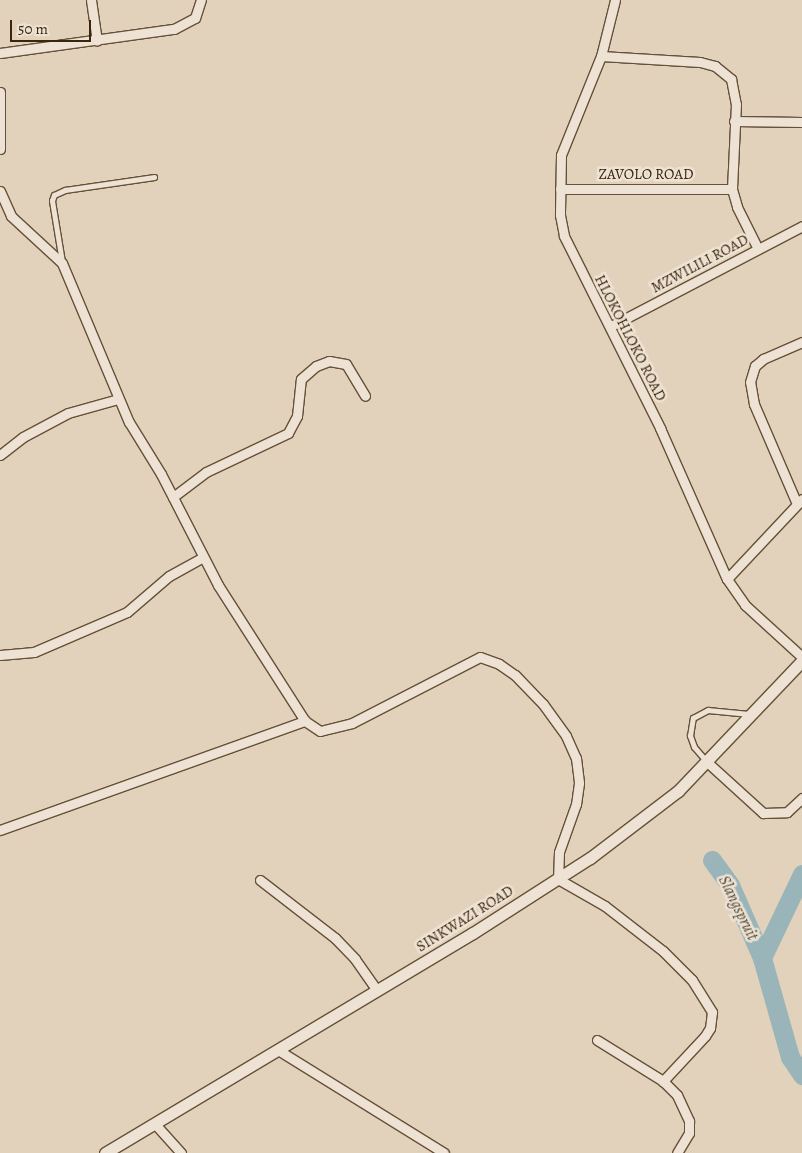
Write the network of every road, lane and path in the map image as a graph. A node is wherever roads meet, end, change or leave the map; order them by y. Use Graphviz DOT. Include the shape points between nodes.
graph roads {
  1 [pos="91,0"];
  2 [pos="201,0"];
  3 [pos="615,0"];
  4 [pos="97,41"];
  5 [pos="0,53"];
  6 [pos="601,56"];
  7 [pos="0,92"];
  8 [pos="734,121"];
  9 [pos="802,122"];
  10 [pos="0,149"];
  11 [pos="154,177"];
  12 [pos="560,189"];
  13 [pos="732,189"];
  14 [pos="0,191"];
  15 [pos="802,226"];
  16 [pos="758,249"];
  17 [pos="62,263"];
  18 [pos="611,326"];
  19 [pos="802,342"];
  20 [pos="365,396"];
  21 [pos="118,399"];
  22 [pos="0,455"];
  23 [pos="173,497"];
  24 [pos="800,501"];
  25 [pos="203,557"];
  26 [pos="727,579"];
  27 [pos="0,655"];
  28 [pos="802,657"];
  29 [pos="802,661"];
  30 [pos="751,714"];
  31 [pos="305,721"];
  32 [pos="708,762"];
  33 [pos="802,798"];
  34 [pos="0,830"];
  35 [pos="558,879"];
  36 [pos="260,880"];
  37 [pos="378,990"];
  38 [pos="598,1040"];
  39 [pos="278,1050"];
  40 [pos="663,1081"];
  41 [pos="155,1124"];
  42 [pos="105,1153"];
  43 [pos="181,1153"];
  44 [pos="444,1153"];
  45 [pos="677,1153"];
  1 -- 4 [label="street"];
  2 -- 4 [label="street" via="195,18 174,29"];
  3 -- 6 [label="street, HLOKOHLOKO ROAD"];
  4 -- 5 [label="street"];
  6 -- 8 [label="street" via="700,62 715,66 733,82"];
  6 -- 12 [label="street, HLOKOHLOKO ROAD" via="563,146"];
  7 -- 10 [label="street"];
  8 -- 9 [label="street"];
  8 -- 13 [label="street"];
  11 -- 17 [label="lane" via="64,190 54,195 52,201"];
  12 -- 13 [label="street, ZAVOLO ROAD"];
  12 -- 18 [label="street, HLOKOHLOKO ROAD" via="564,236"];
  13 -- 16 [label="street" via="737,207"];
  14 -- 17 [label="street" via="11,216"];
  15 -- 16 [label="street, MZWILILI ROAD"];
  16 -- 18 [label="street, MZWILILI ROAD"];
  17 -- 21 [label="street"];
  18 -- 26 [label="street, HLOKOHLOKO ROAD"];
  19 -- 24 [label="street" via="763,359 755,366 750,382 754,404"];
  20 -- 23 [label="street" via="346,364 329,361 316,366 302,379 297,416 288,433 206,472"];
  21 -- 22 [label="street" via="68,413"];
  21 -- 23 [label="street"];
  23 -- 25 [label="street"];
  24 -- 26 [label="street"];
  25 -- 27 [label="street" via="169,576 127,612 34,652"];
  25 -- 31 [label="street" via="243,627"];
  26 -- 28 [label="street, HLOKOHLOKO ROAD" via="745,605"];
  29 -- 30 [label="street, SINKWAZI ROAD"];
  30 -- 32 [label="street, SINKWAZI ROAD"];
  30 -- 32 [label="lane" via="708,710 693,718 690,736 694,747"];
  31 -- 34 [label="street"];
  31 -- 35 [label="street" via="314,729 338,728 386,707 473,658 488,658 499,664 515,675 543,704 566,736 576,758 579,783 576,804 559,852"];
  32 -- 33 [label="street" via="763,813 787,812"];
  32 -- 35 [label="street, SINKWAZI ROAD" via="656,810"];
  35 -- 37 [label="street, SINKWAZI ROAD"];
  35 -- 40 [label="street" via="632,926 692,980 707,1000 712,1012 710,1028"];
  36 -- 37 [label="street" via="335,938"];
  37 -- 39 [label="street, SINKWAZI ROAD"];
  38 -- 40 [label="street"];
  39 -- 41 [label="street, SINKWAZI ROAD"];
  39 -- 44 [label="street"];
  40 -- 45 [label="street" via="686,1108 689,1121 689,1132"];
  41 -- 42 [label="street, SINKWAZI ROAD"];
  41 -- 43 [label="street"];
}
